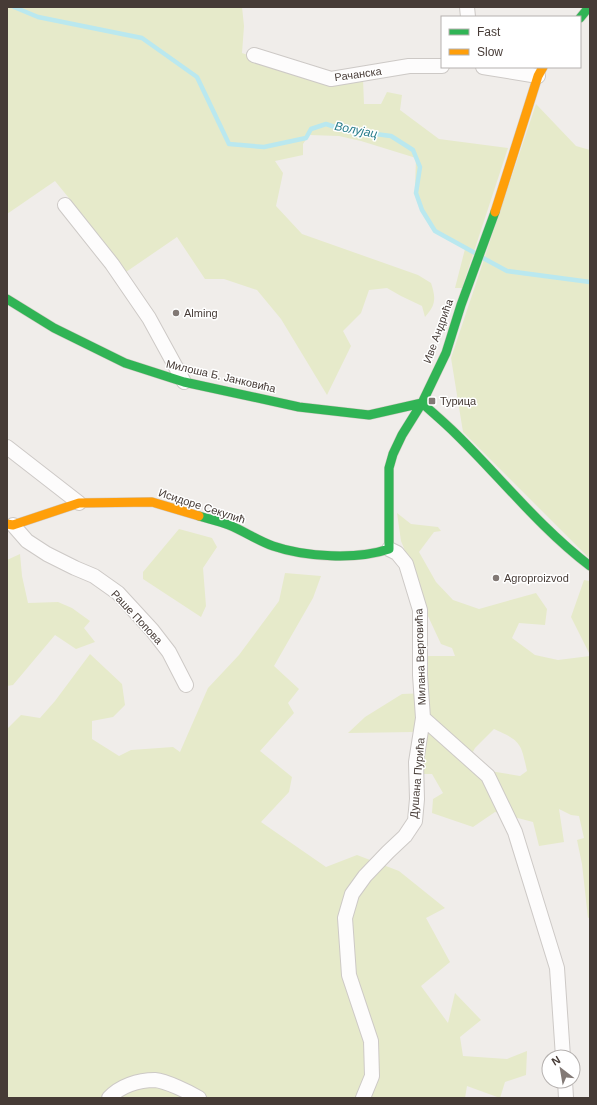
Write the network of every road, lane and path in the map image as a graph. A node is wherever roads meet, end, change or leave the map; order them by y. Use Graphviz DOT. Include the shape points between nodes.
graph roads {
  1 [pos="589,7"];
  2 [pos="581,17"];
  3 [pos="254,55"];
  4 [pos="441,66"];
  5 [pos="494,68"];
  6 [pos="540,72"];
  7 [pos="65,205"];
  8 [pos="7,299"];
  9 [pos="184,382"];
  10 [pos="422,403"];
  11 [pos="7,447"];
  12 [pos="78,503"];
  13 [pos="10,524"];
  14 [pos="389,549"];
  15 [pos="590,566"];
  16 [pos="186,685"];
  17 [pos="423,718"];
  18 [pos="562,1049"];
  19 [pos="109,1098"];
  20 [pos="198,1098"];
  21 [pos="363,1098"];
  1 -- 2 [label="street"];
  3 -- 4 [label="street, Рачанска" via="331,79 409,66"];
  5 -- 6 [label="street"];
  6 -- 10 [label="street, Иве Андрића" via="446,353"];
  7 -- 9 [label="street" via="112,264 149,318"];
  8 -- 9 [label="street, Милоша Б. Јанковића" via="54,328 125,363"];
  9 -- 10 [label="street, Милоша Б. Јанковића" via="299,407 368,415"];
  10 -- 14 [label="street" via="402,435 389,468"];
  10 -- 15 [label="street" via="456,434 545,528"];
  11 -- 12 [label="street"];
  12 -- 13 [label="street, Исидоре Секулић"];
  12 -- 14 [label="street, Исидоре Секулић" via="152,502 227,524 274,546 298,552 340,556 377,553"];
  13 -- 16 [label="street, Раше Попова" via="47,554 94,576 118,593 169,652"];
  14 -- 17 [label="street, Милана Верговића" via="397,553 406,564 420,610"];
  17 -- 18 [label="street, Милана Верговића" via="488,776 515,832 557,968"];
  17 -- 21 [label="street, Душана Пурића" via="416,762 417,799 414,821 405,836 365,876 352,894 345,918 349,975 371,1041 372,1076"];
  19 -- 20 [label="street" via="127,1084 155,1080 185,1090"];
}
